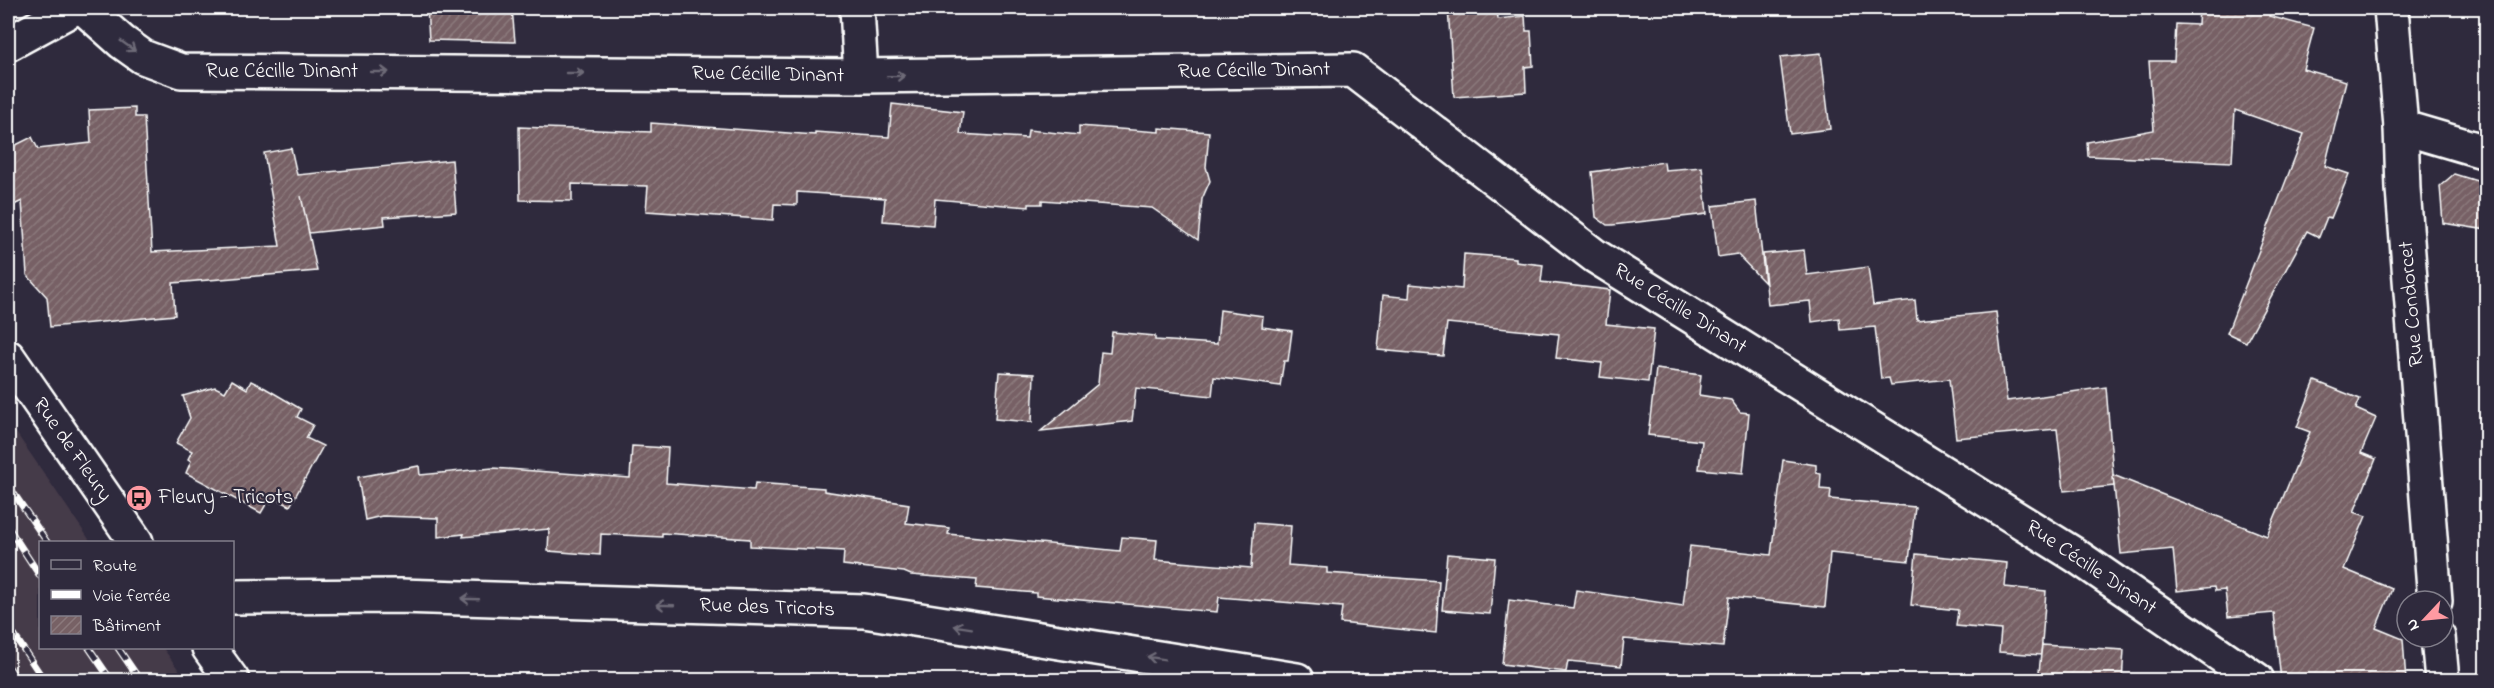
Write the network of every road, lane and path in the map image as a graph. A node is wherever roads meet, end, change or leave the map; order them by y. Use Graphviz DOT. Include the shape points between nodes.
graph roads {
  1 [pos="74,8"];
  2 [pos="84,8"];
  3 [pos="857,8"];
  4 [pos="2391,8"];
  5 [pos="8,44"];
  6 [pos="861,76"];
  7 [pos="2401,128"];
  8 [pos="2487,152"];
  9 [pos="8,357"];
  10 [pos="135,541"];
  11 [pos="2434,589"];
  12 [pos="234,597"];
  13 [pos="210,649"];
  14 [pos="2439,649"];
  15 [pos="232,681"];
  16 [pos="1297,681"];
  17 [pos="2257,681"];
  18 [pos="2442,681"];
  1 -- 5 [label="street"];
  2 -- 6 [label="street, Rue Cécille Dinant, one-way" via="143,57 181,71"];
  3 -- 6 [label="street"];
  4 -- 7 [label="street, Rue Condorcet"];
  6 -- 17 [label="street, Rue Cécille Dinant, one-way" via="1353,70 1596,256 2075,555"];
  7 -- 8 [label="street"];
  7 -- 11 [label="street, Rue Condorcet"];
  9 -- 10 [label="street, Rue de Fleury"];
  16 -- 12 [label="street, Rue des Tricots, one-way" via="864,611 400,596"];
  13 -- 15 [label="street"];
  14 -- 18 [label="street"];
}
